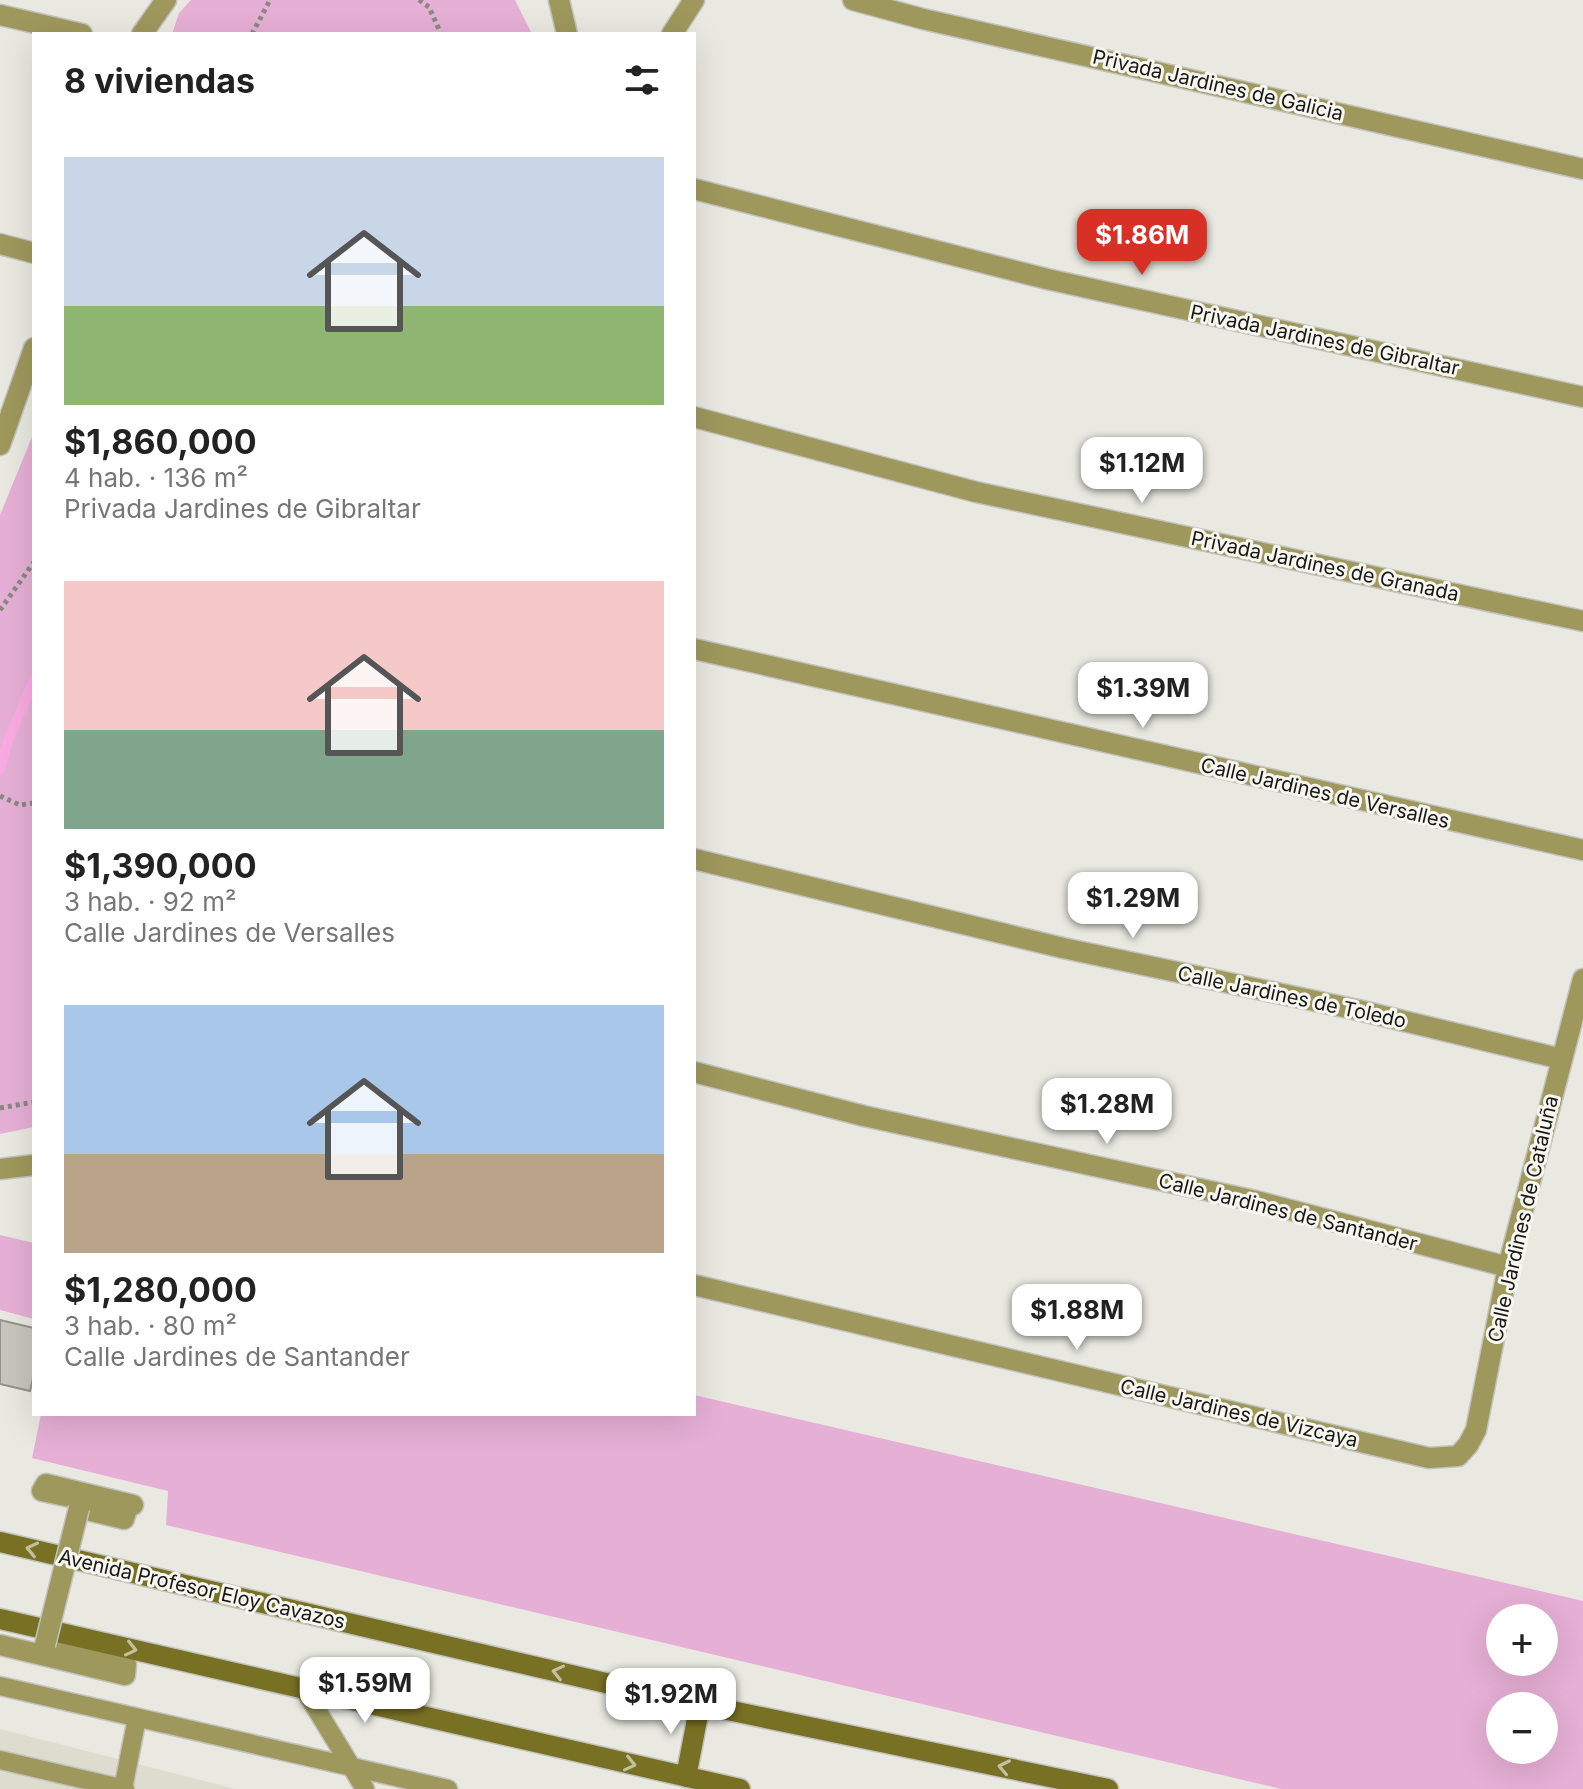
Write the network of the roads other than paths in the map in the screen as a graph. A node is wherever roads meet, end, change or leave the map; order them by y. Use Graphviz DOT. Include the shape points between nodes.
graph roads {
  1 [pos="166,0"];
  2 [pos="559,0"];
  3 [pos="694,0"];
  4 [pos="853,0"];
  5 [pos="0,15"];
  6 [pos="73,32"];
  7 [pos="143,32"];
  8 [pos="567,32"];
  9 [pos="673,32"];
  10 [pos="1583,169"];
  11 [pos="696,190"];
  12 [pos="0,244"];
  13 [pos="32,252"];
  14 [pos="32,354"];
  15 [pos="1583,397"];
  16 [pos="696,418"];
  17 [pos="0,445"];
  18 [pos="1583,621"];
  19 [pos="696,649"];
  20 [pos="1583,850"];
  21 [pos="696,859"];
  22 [pos="1583,979"];
  23 [pos="1562,1059"];
  24 [pos="696,1073"];
  25 [pos="32,1165"];
  26 [pos="0,1169"];
  27 [pos="1508,1267"];
  28 [pos="696,1285"];
  29 [pos="1458,1456"];
  30 [pos="133,1505"];
  31 [pos="0,1542"];
  32 [pos="0,1619"];
  33 [pos="0,1638"];
  34 [pos="0,1645"];
  35 [pos="118,1666"];
  36 [pos="0,1686"];
  37 [pos="304,1689"];
  38 [pos="700,1704"];
  39 [pos="137,1718"];
  40 [pos="0,1760"];
  41 [pos="355,1768"];
  42 [pos="686,1777"];
  43 [pos="124,1789"];
  44 [pos="365,1789"];
  45 [pos="448,1789"];
  46 [pos="740,1789"];
  47 [pos="1108,1789"];
  1 -- 7 [label="street"];
  2 -- 8 [label="street"];
  3 -- 9 [label="street"];
  4 -- 10 [label="street, Privada Jardines de Galicia"];
  5 -- 6 [label="street"];
  11 -- 15 [label="street, Privada Jardines de Gibraltar" via="1047,279"];
  12 -- 13 [label="street"];
  14 -- 17 [label="street"];
  16 -- 18 [label="street, Privada Jardines de Granada" via="976,492"];
  19 -- 20 [label="street, Calle Jardines de Versalles"];
  21 -- 23 [label="street, Calle Jardines de Toledo"];
  22 -- 23 [label="street, Calle Jardines de Cataluña"];
  23 -- 27 [label="street, Calle Jardines de Cataluña"];
  24 -- 27 [label="street, Calle Jardines de Santander" via="864,1116 1256,1201"];
  25 -- 26 [label="street"];
  27 -- 29 [label="street, Calle Jardines de Cataluña" via="1476,1430"];
  28 -- 29 [label="street, Calle Jardines de Vizcaya" via="1429,1458"];
  30 -- 34 [label="street, bridge" via="46,1484 42,1491 127,1509 124,1519 79,1508 45,1645 126,1664 125,1675"];
  38 -- 31 [label="main road, Avenida Profesor Eloy Cavazos, one-way"];
  32 -- 37 [label="main road, one-way"];
  33 -- 35 [label="street"];
  36 -- 39 [label="lane"];
  37 -- 41 [label="lane"];
  37 -- 42 [label="main road, one-way"];
  38 -- 42 [label="main road"];
  47 -- 38 [label="main road, Avenida Profesor Eloy Cavazos, one-way"];
  39 -- 41 [label="lane"];
  39 -- 43 [label="lane"];
  40 -- 43 [label="lane"];
  41 -- 44 [label="lane"];
  41 -- 45 [label="lane"];
  42 -- 46 [label="main road"];
}
